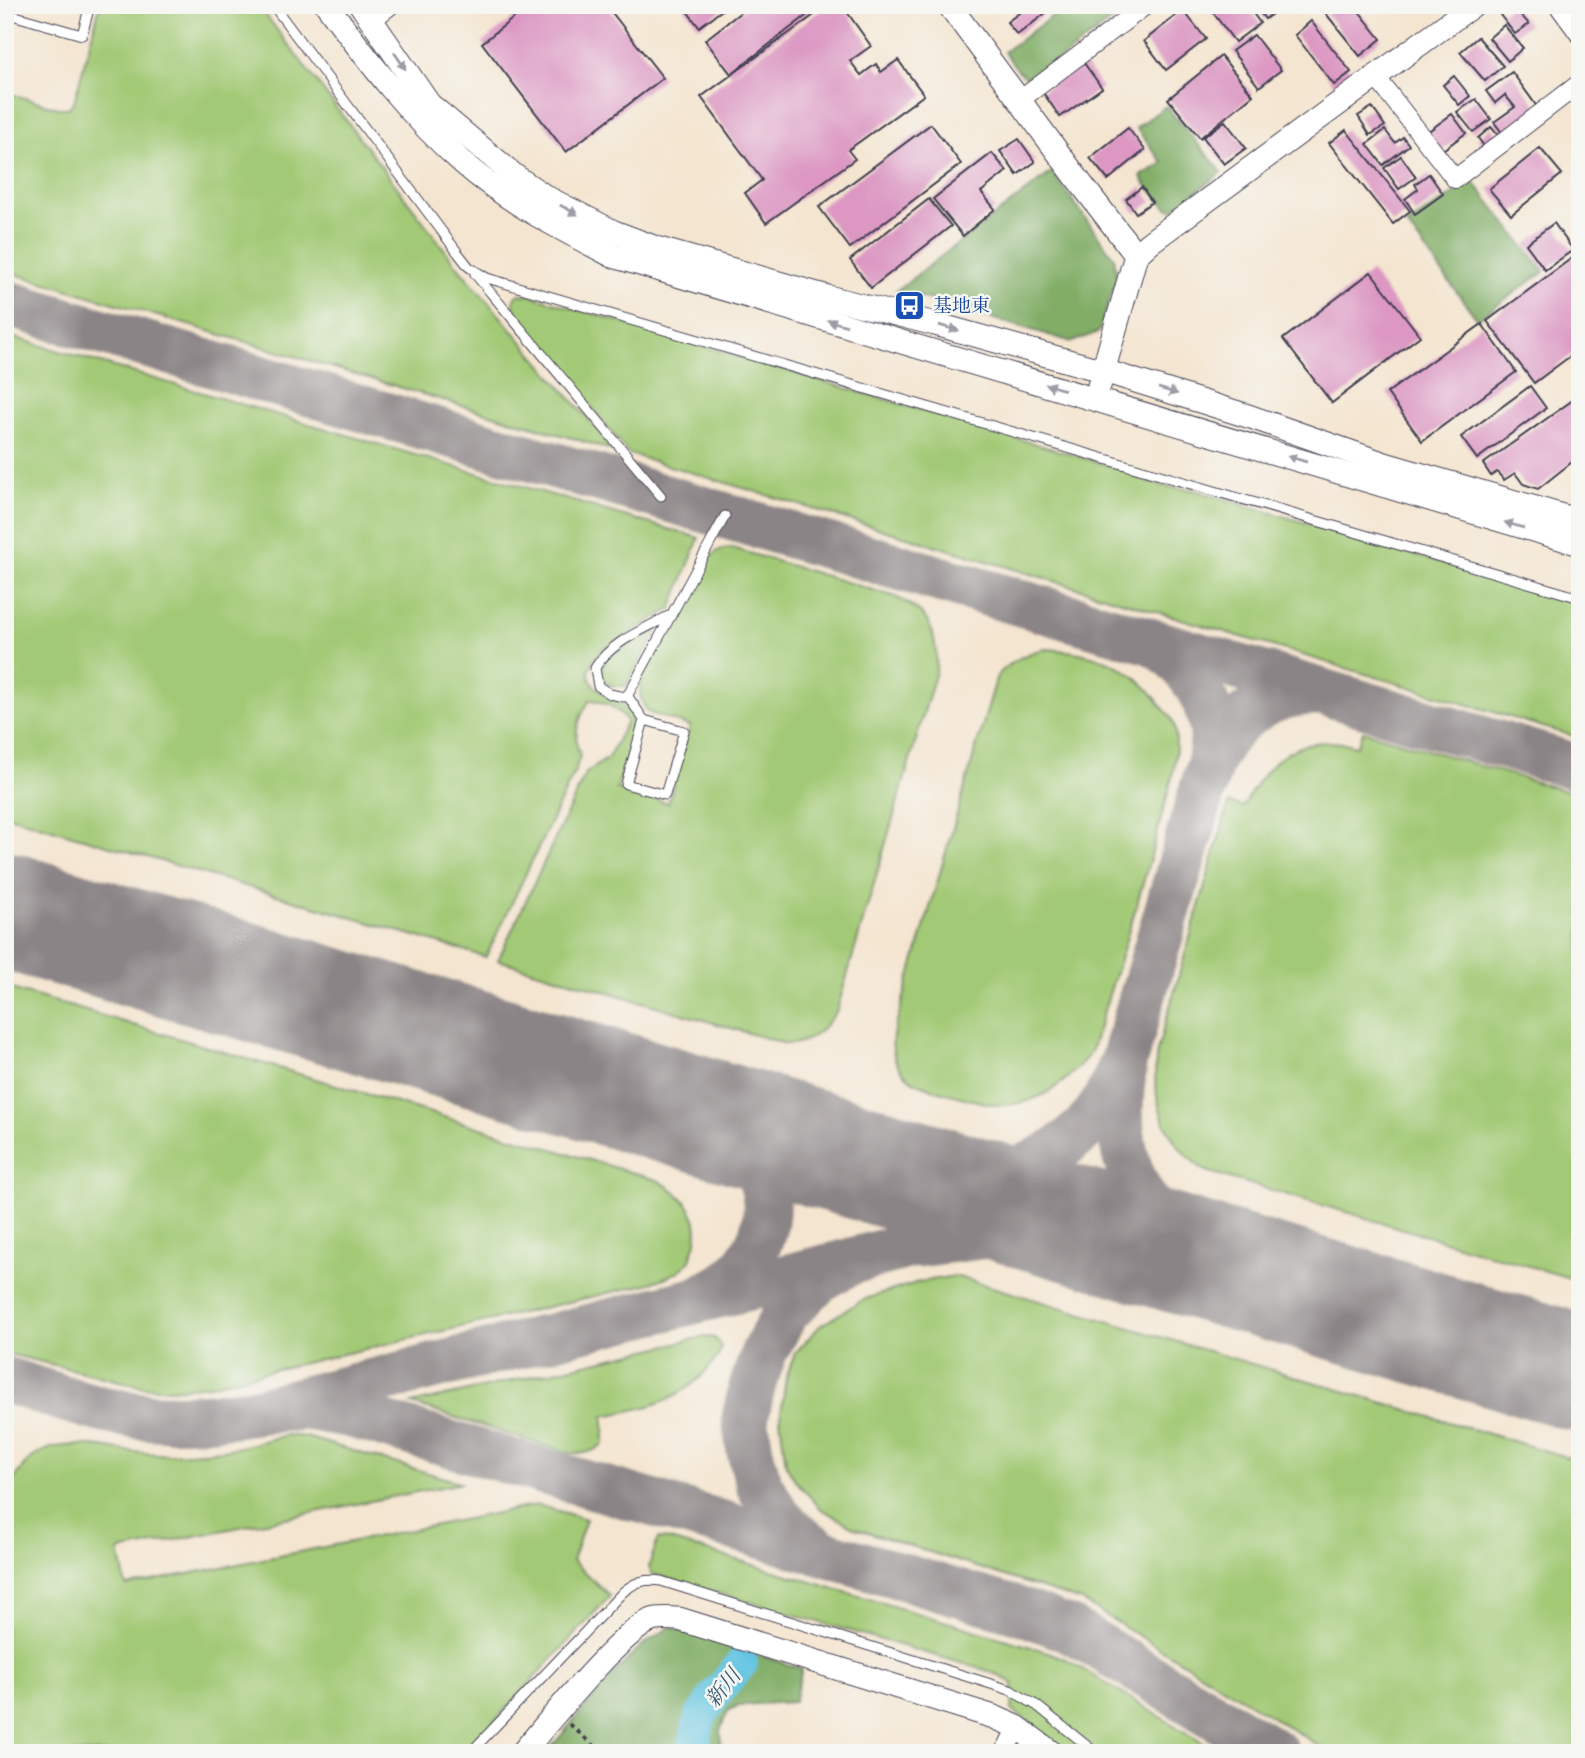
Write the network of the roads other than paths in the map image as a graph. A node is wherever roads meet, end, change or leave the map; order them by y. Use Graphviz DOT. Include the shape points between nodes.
graph roads {
  1 [pos="90,5"];
  2 [pos="273,5"];
  3 [pos="327,5"];
  4 [pos="391,5"];
  5 [pos="949,5"];
  6 [pos="1146,5"];
  7 [pos="1473,5"];
  8 [pos="1561,5"];
  9 [pos="5,13"];
  10 [pos="366,13"];
  11 [pos="1580,31"];
  12 [pos="1376,77"];
  13 [pos="1580,83"];
  14 [pos="1020,100"];
  15 [pos="1136,255"];
  16 [pos="469,267"];
  17 [pos="1104,372"];
  18 [pos="1095,399"];
  19 [pos="661,496"];
  20 [pos="726,516"];
  21 [pos="1580,521"];
  22 [pos="1580,544"];
  23 [pos="1580,598"];
  24 [pos="672,614"];
  25 [pos="627,695"];
  26 [pos="644,720"];
  27 [pos="1017,1727"];
  28 [pos="470,1753"];
  29 [pos="522,1753"];
  30 [pos="1004,1753"];
  31 [pos="1052,1753"];
  32 [pos="1096,1753"];
  1 -- 9 [label="lane" via="82,35"];
  2 -- 16 [label="lane"];
  18 -- 3 [label="street, one-way" via="613,256 540,217 465,165 417,119"];
  4 -- 10 [label="street"];
  5 -- 14 [label="street"];
  6 -- 14 [label="street"];
  7 -- 12 [label="street"];
  8 -- 11 [label="street"];
  10 -- 17 [label="street, one-way" via="429,104 515,176 588,220 656,248"];
  12 -- 13 [label="street" via="1455,179"];
  12 -- 15 [label="street"];
  14 -- 15 [label="street"];
  15 -- 17 [label="street"];
  16 -- 19 [label="lane"];
  16 -- 23 [label="lane" via="510,286"];
  17 -- 18 [label="street"];
  17 -- 21 [label="street, one-way" via="1385,464"];
  22 -- 18 [label="street, one-way"];
  20 -- 24 [label="lane"];
  24 -- 25 [label="lane"];
  24 -- 25 [label="lane" via="600,658 595,668 598,686 610,694"];
  25 -- 26 [label="lane"];
  26 -- 26 [label="lane" via="684,731 665,795 625,784"];
  27 -- 29 [label="street" via="679,1619 653,1619 636,1629"];
  27 -- 30 [label="street"];
  27 -- 31 [label="street"];
  28 -- 32 [label="lane" via="623,1592 646,1580 1010,1690"];
}
